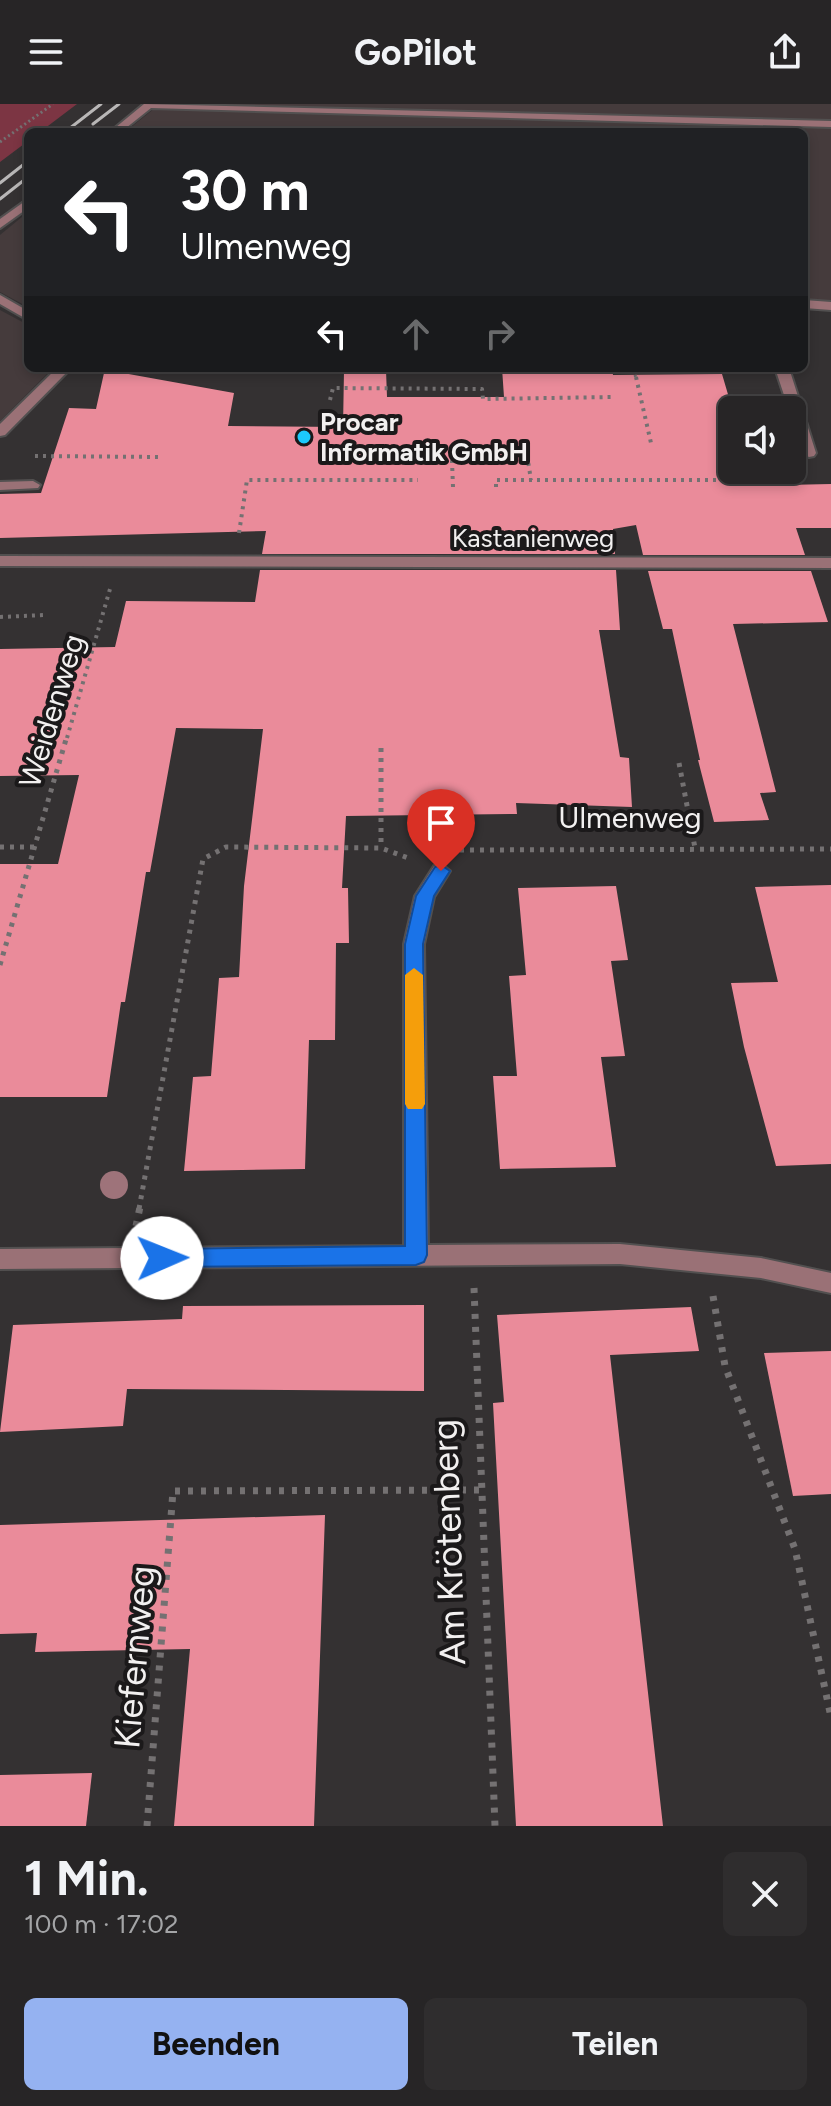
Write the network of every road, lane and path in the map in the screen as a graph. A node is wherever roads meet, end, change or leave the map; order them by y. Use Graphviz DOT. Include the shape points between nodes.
graph roads {
  1 [pos="53,104"];
  2 [pos="150,104"];
  3 [pos="622,117"];
  4 [pos="831,124"];
  5 [pos="120,128"];
  6 [pos="620,128"];
  7 [pos="0,142"];
  8 [pos="24,205"];
  9 [pos="0,225"];
  10 [pos="0,299"];
  11 [pos="808,304"];
  12 [pos="831,306"];
  13 [pos="24,314"];
  14 [pos="60,372"];
  15 [pos="634,372"];
  16 [pos="783,372"];
  17 [pos="613,397"];
  18 [pos="330,400"];
  19 [pos="0,432"];
  20 [pos="651,443"];
  21 [pos="809,453"];
  22 [pos="32,456"];
  23 [pos="158,457"];
  24 [pos="418,480"];
  25 [pos="531,480"];
  26 [pos="718,480"];
  27 [pos="33,485"];
  28 [pos="0,486"];
  29 [pos="453,487"];
  30 [pos="496,487"];
  31 [pos="0,561"];
  32 [pos="117,561"];
  33 [pos="235,562"];
  34 [pos="831,563"];
  35 [pos="44,615"];
  36 [pos="0,617"];
  37 [pos="381,748"];
  38 [pos="679,763"];
  39 [pos="0,847"];
  40 [pos="34,847"];
  41 [pos="381,848"];
  42 [pos="695,848"];
  43 [pos="831,849"];
  44 [pos="441,871"];
  45 [pos="0,965"];
  46 [pos="416,1255"];
  47 [pos="472,1255"];
  48 [pos="0,1259"];
  49 [pos="130,1259"];
  50 [pos="706,1261"];
  51 [pos="831,1283"];
  52 [pos="483,1490"];
  53 [pos="831,1717"];
  54 [pos="147,1826"];
  55 [pos="495,1826"];
  1 -- 7 [label="path"];
  2 -- 3 [label="street"];
  2 -- 5 [label="street"];
  3 -- 4 [label="street"];
  3 -- 6 [label="street"];
  8 -- 9 [label="street"];
  10 -- 13 [label="street"];
  11 -- 12 [label="street"];
  14 -- 19 [label="street"];
  15 -- 20 [label="path"];
  16 -- 21 [label="street"];
  17 -- 18 [label="path" via="483,399 482,389 333,388"];
  22 -- 23 [label="path"];
  24 -- 33 [label="path" via="247,480"];
  25 -- 26 [label="path, Kastanienweg"];
  25 -- 29 [label="path" via="528,461 452,461"];
  25 -- 30 [label="path, Kastanienweg" via="496,480"];
  27 -- 28 [label="street"];
  31 -- 32 [label="street, Kastanienweg"];
  32 -- 33 [label="street, Kastanienweg"];
  32 -- 40 [label="path, Weidenweg"];
  33 -- 34 [label="street, Kastanienweg"];
  35 -- 36 [label="path"];
  37 -- 41 [label="path"];
  38 -- 42 [label="path"];
  39 -- 40 [label="path"];
  40 -- 45 [label="path, Weidenweg"];
  41 -- 44 [label="path"];
  41 -- 49 [label="path" via="226,847 203,859"];
  42 -- 43 [label="path, Ulmenweg"];
  42 -- 44 [label="path, Ulmenweg" via="456,850"];
  44 -- 46 [label="street" via="425,896 414,944"];
  46 -- 47 [label="street"];
  46 -- 49 [label="street"];
  47 -- 50 [label="street" via="607,1253"];
  47 -- 52 [label="path, Am Krötenberg"];
  48 -- 49 [label="street"];
  50 -- 51 [label="street"];
  50 -- 53 [label="path" via="725,1366 795,1549"];
  52 -- 54 [label="path, Kiefernweg" via="173,1491"];
  52 -- 55 [label="path, Am Krötenberg"];
}
